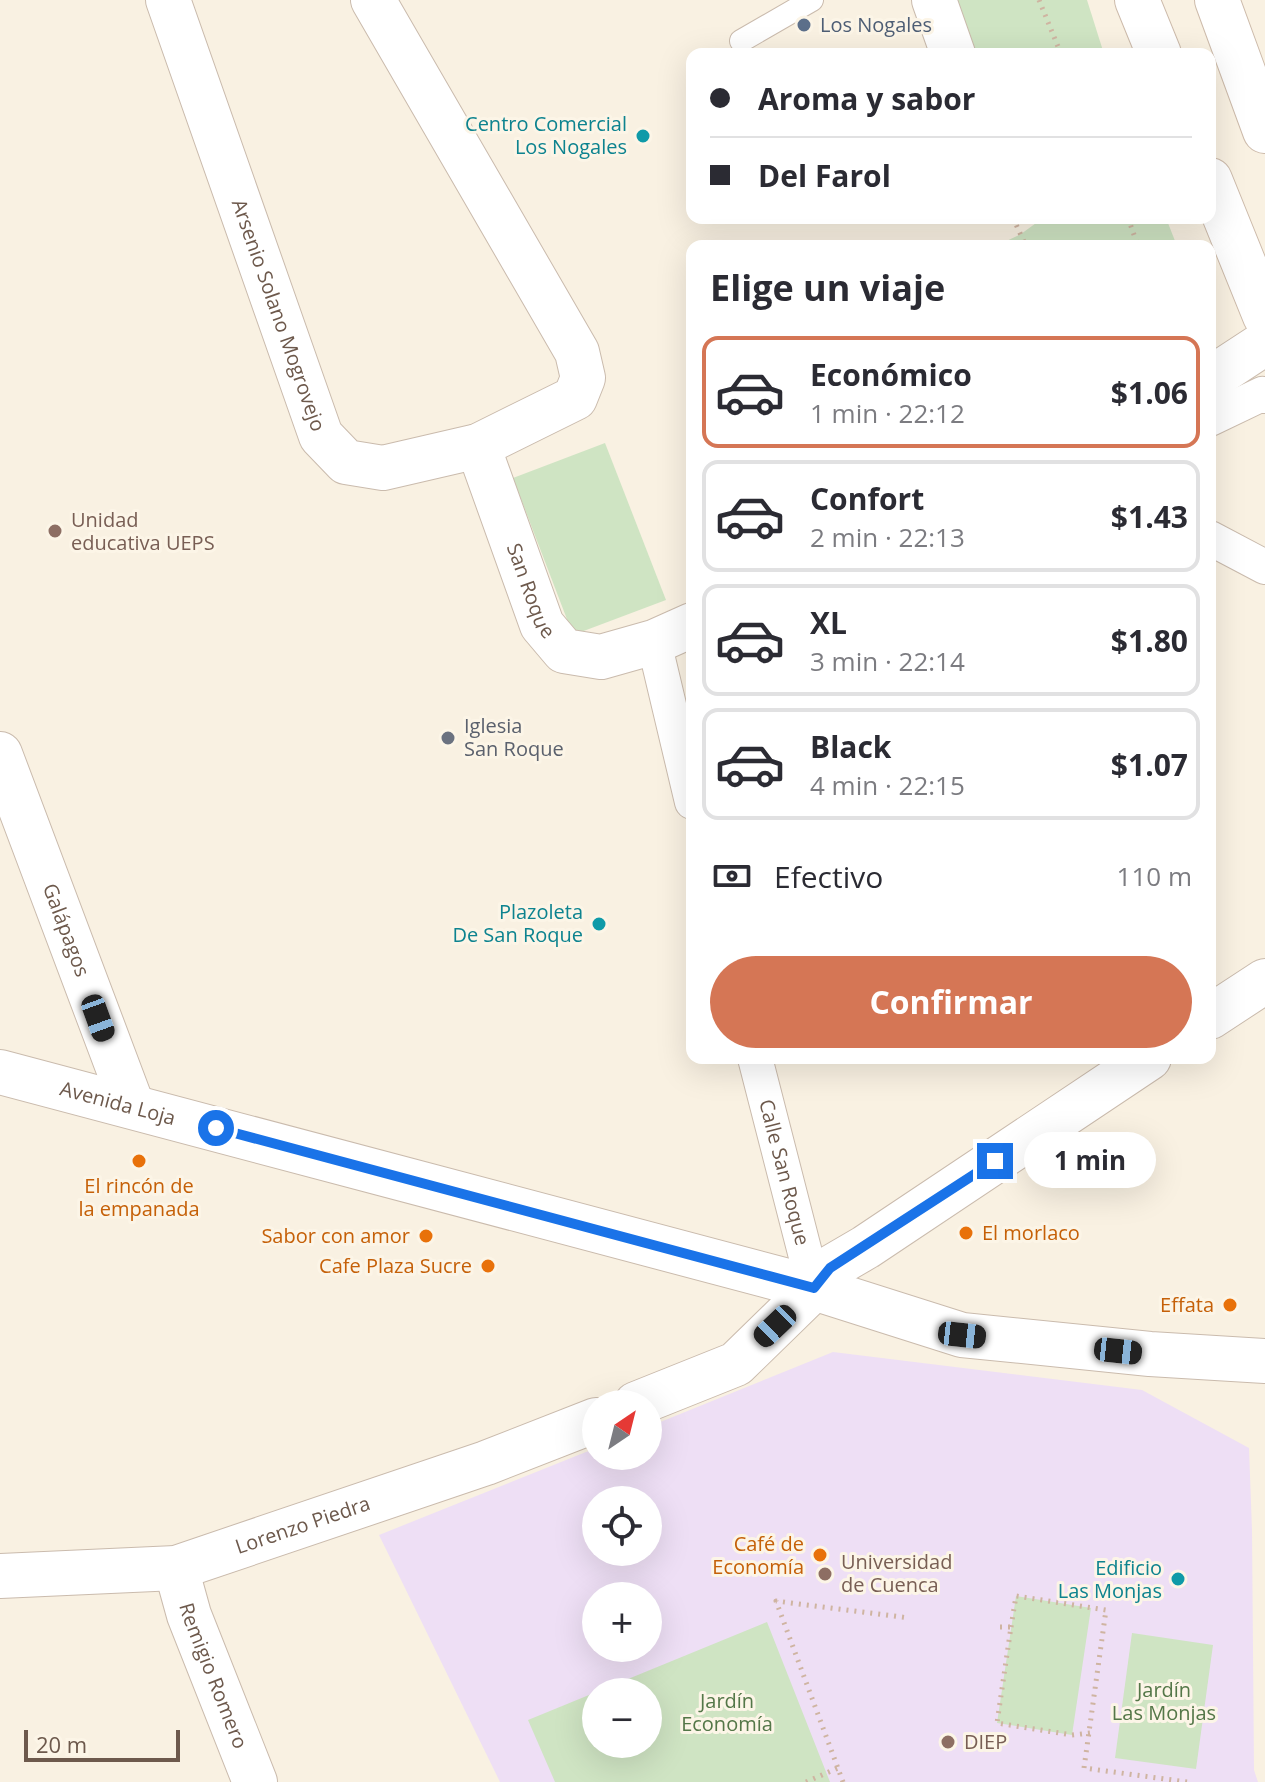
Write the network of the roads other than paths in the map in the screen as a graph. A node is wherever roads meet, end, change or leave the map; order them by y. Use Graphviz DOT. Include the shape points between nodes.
graph roads {
  1 [pos="168,0"];
  2 [pos="373,0"];
  3 [pos="812,0"];
  4 [pos="934,0"];
  5 [pos="1137,0"];
  6 [pos="1217,0"];
  7 [pos="741,41"];
  8 [pos="951,48"];
  9 [pos="1157,48"];
  10 [pos="1265,131"];
  11 [pos="1216,195"];
  12 [pos="1265,316"];
  13 [pos="1265,343"];
  14 [pos="1216,375"];
  15 [pos="1265,396"];
  16 [pos="1216,416"];
  17 [pos="478,446"];
  18 [pos="1216,541"];
  19 [pos="1265,567"];
  20 [pos="673,634"];
  21 [pos="686,749"];
  22 [pos="0,754"];
  23 [pos="1265,981"];
  24 [pos="1216,1013"];
  25 [pos="757,1064"];
  26 [pos="1140,1064"];
  27 [pos="0,1072"];
  28 [pos="132,1105"];
  29 [pos="814,1288"];
  30 [pos="1265,1361"];
  31 [pos="662,1394"];
  32 [pos="582,1425"];
  33 [pos="176,1568"];
  34 [pos="0,1576"];
  35 [pos="255,1782"];
  1 -- 17 [label="street, Arsenio Solano Mogrovejo" via="321,436 346,462 383,468"];
  2 -- 17 [label="street, Arsenio Solano Mogrovejo" via="577,352 583,378 575,398"];
  3 -- 7 [label="lane"];
  4 -- 8 [label="street"];
  5 -- 9 [label="street"];
  6 -- 10 [label="street"];
  11 -- 12 [label="street"];
  13 -- 14 [label="street"];
  15 -- 16 [label="street"];
  17 -- 20 [label="street, San Roque" via="542,625 564,651 601,657"];
  18 -- 19 [label="street"];
  20 -- 21 [label="street"];
  22 -- 28 [label="street, Galápagos"];
  23 -- 24 [label="street"];
  25 -- 29 [label="street, Calle San Roque"];
  26 -- 29 [label="street" via="830,1268"];
  27 -- 28 [label="street, Avenida Loja"];
  28 -- 29 [label="street, Avenida Loja"];
  29 -- 30 [label="street, Avenida Loja" via="962,1335"];
  29 -- 31 [label="street" via="736,1364"];
  32 -- 33 [label="street, Lorenzo Piedra"];
  33 -- 34 [label="street, Lorenzo Piedra"];
  33 -- 35 [label="street, Remigio Romero" via="189,1615"];
}
